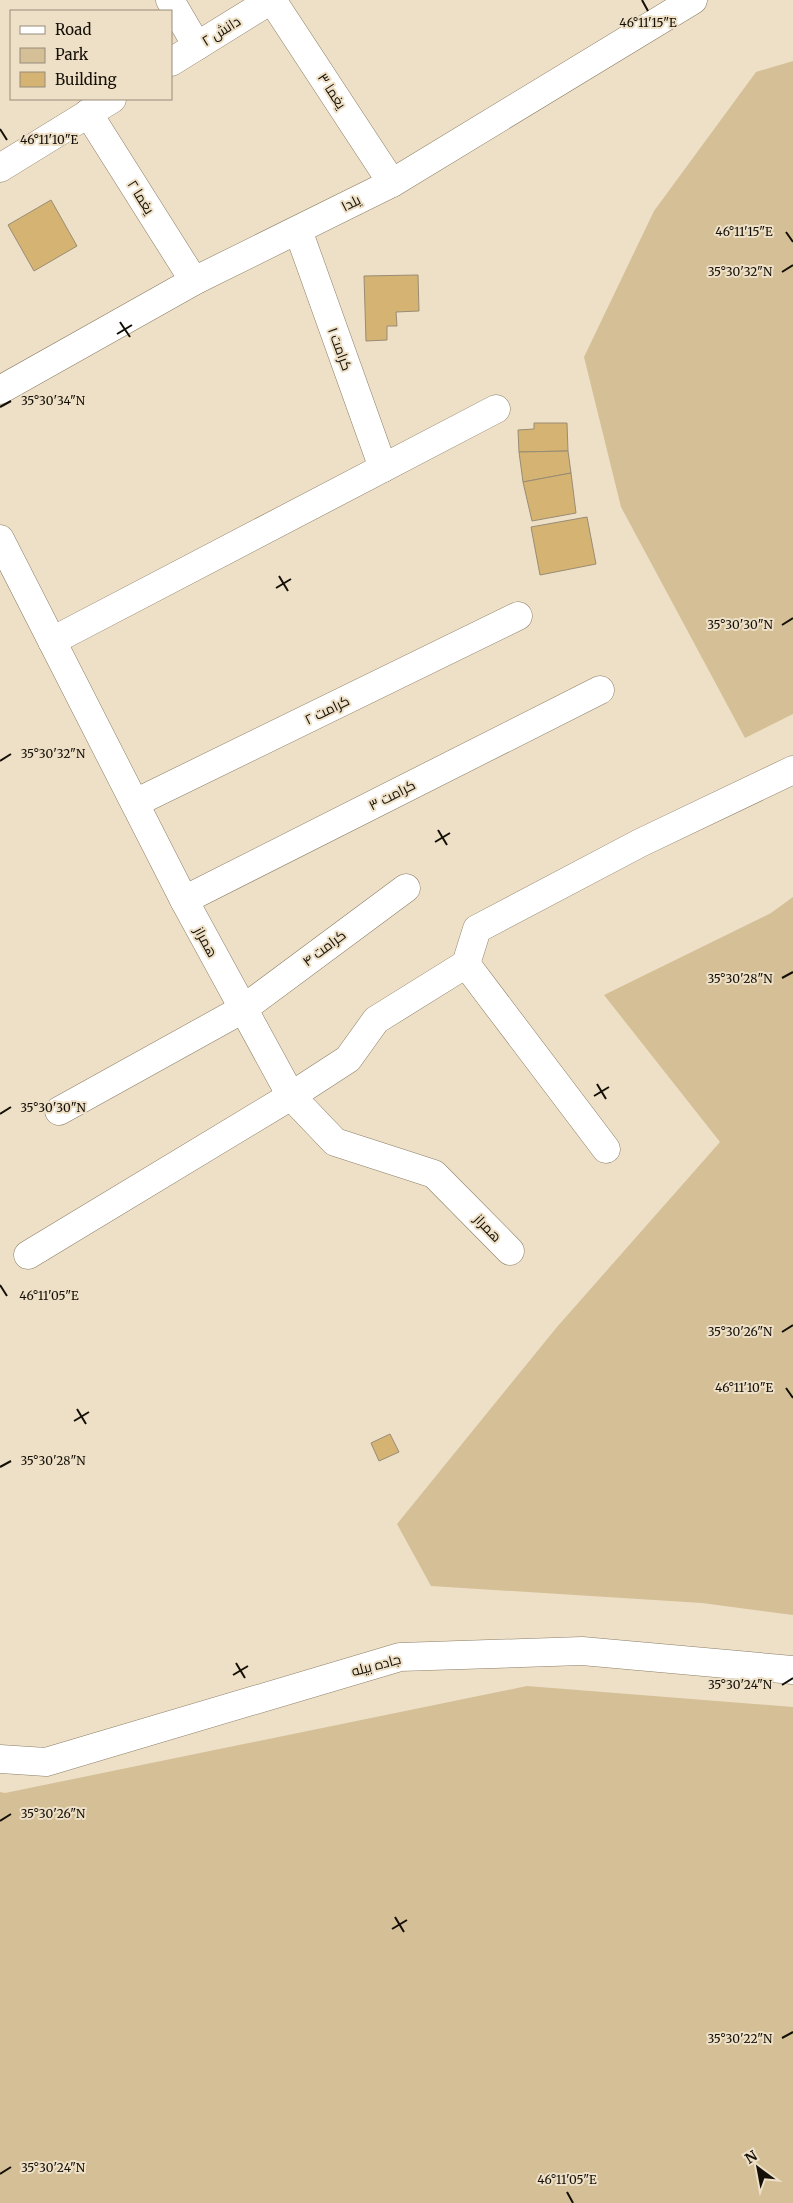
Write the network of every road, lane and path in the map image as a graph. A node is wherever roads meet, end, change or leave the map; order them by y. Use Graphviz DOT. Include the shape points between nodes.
graph roads {
  1 [pos="170,0"];
  2 [pos="272,0"];
  3 [pos="693,0"];
  4 [pos="196,46"];
  5 [pos="172,61"];
  6 [pos="110,100"];
  7 [pos="88,113"];
  8 [pos="0,168"];
  9 [pos="392,182"];
  10 [pos="298,230"];
  11 [pos="194,281"];
  12 [pos="0,390"];
  13 [pos="496,409"];
  14 [pos="383,468"];
  15 [pos="0,539"];
  16 [pos="518,616"];
  17 [pos="52,641"];
  18 [pos="600,690"];
  19 [pos="793,770"];
  20 [pos="135,803"];
  21 [pos="406,888"];
  22 [pos="184,900"];
  23 [pos="466,964"];
  24 [pos="243,1009"];
  25 [pos="291,1096"];
  26 [pos="59,1110"];
  27 [pos="606,1149"];
  28 [pos="510,1251"];
  29 [pos="28,1255"];
  30 [pos="793,1670"];
  31 [pos="0,1759"];
  1 -- 4 [label="street"];
  2 -- 4 [label="street, دانش ۲"];
  2 -- 9 [label="street, یغما ۳"];
  3 -- 9 [label="street, یلدا"];
  4 -- 5 [label="street, دانش ۲"];
  6 -- 7 [label="street"];
  7 -- 8 [label="street"];
  7 -- 11 [label="street, یغما ۲"];
  9 -- 10 [label="street, یلدا"];
  10 -- 11 [label="street, یلدا"];
  10 -- 14 [label="street, کرامت ۱"];
  11 -- 12 [label="street, یلدا"];
  13 -- 14 [label="street"];
  14 -- 17 [label="street"];
  15 -- 17 [label="street, همراز"];
  16 -- 20 [label="street, کرامت ۲"];
  17 -- 20 [label="street, همراز"];
  18 -- 22 [label="street, کرامت ۳"];
  19 -- 23 [label="street" via="640,843 477,929"];
  20 -- 22 [label="street, همراز"];
  21 -- 24 [label="street, کرامت ۴"];
  22 -- 24 [label="street, همراز"];
  23 -- 25 [label="street" via="376,1020 348,1059"];
  23 -- 27 [label="street"];
  24 -- 25 [label="street, همراز"];
  24 -- 26 [label="street, کرامت ۴"];
  25 -- 28 [label="street, همراز" via="335,1142 434,1174"];
  25 -- 29 [label="street"];
  30 -- 31 [label="street, جاده بیله" via="582,1651 400,1657 46,1762"];
}
